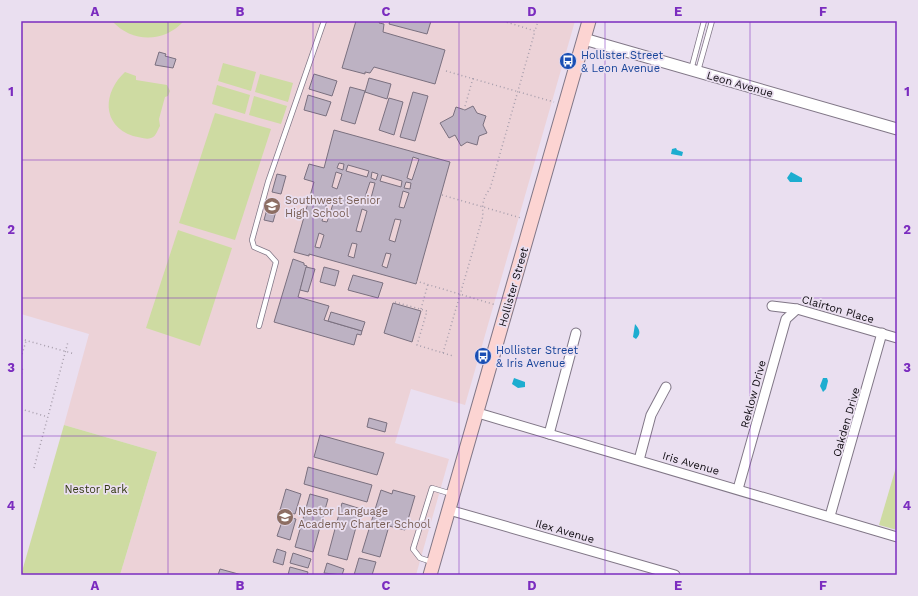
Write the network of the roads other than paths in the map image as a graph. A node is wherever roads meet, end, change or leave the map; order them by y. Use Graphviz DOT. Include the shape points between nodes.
graph roads {
  1 [pos="324,21"];
  2 [pos="589,21"];
  3 [pos="704,21"];
  4 [pos="712,21"];
  5 [pos="584,38"];
  6 [pos="694,71"];
  7 [pos="897,129"];
  8 [pos="772,306"];
  9 [pos="797,309"];
  10 [pos="258,326"];
  11 [pos="576,332"];
  12 [pos="882,333"];
  13 [pos="897,338"];
  14 [pos="666,387"];
  15 [pos="478,413"];
  16 [pos="549,434"];
  17 [pos="639,460"];
  18 [pos="738,489"];
  19 [pos="454,494"];
  20 [pos="448,510"];
  21 [pos="830,516"];
  22 [pos="897,537"];
  23 [pos="434,562"];
  24 [pos="430,575"];
  25 [pos="674,575"];
  1 -- 10 [label="lane" via="268,182 252,240 254,247 268,253 276,262"];
  2 -- 5 [label="main road, Hollister Street"];
  3 -- 6 [label="lane"];
  4 -- 6 [label="lane"];
  5 -- 6 [label="street, Leon Avenue"];
  5 -- 15 [label="main road, Hollister Street"];
  6 -- 7 [label="street, Leon Avenue"];
  8 -- 9 [label="street, Clairton Place"];
  9 -- 12 [label="street, Clairton Place"];
  9 -- 18 [label="street, Reklow Drive" via="786,319"];
  11 -- 16 [label="street"];
  12 -- 13 [label="street, Clairton Place"];
  12 -- 21 [label="street, Oakden Drive"];
  14 -- 17 [label="street" via="651,415"];
  15 -- 16 [label="street, Iris Avenue"];
  15 -- 19 [label="main road, Hollister Street"];
  16 -- 17 [label="street, Iris Avenue"];
  17 -- 18 [label="street, Iris Avenue"];
  18 -- 21 [label="street, Iris Avenue"];
  19 -- 20 [label="main road, Hollister Street"];
  19 -- 23 [label="lane" via="432,488 413,549 420,558"];
  20 -- 23 [label="main road, Hollister Street"];
  20 -- 25 [label="street, Ilex Avenue"];
  21 -- 22 [label="street, Iris Avenue"];
  23 -- 24 [label="main road, Hollister Street"];
}
